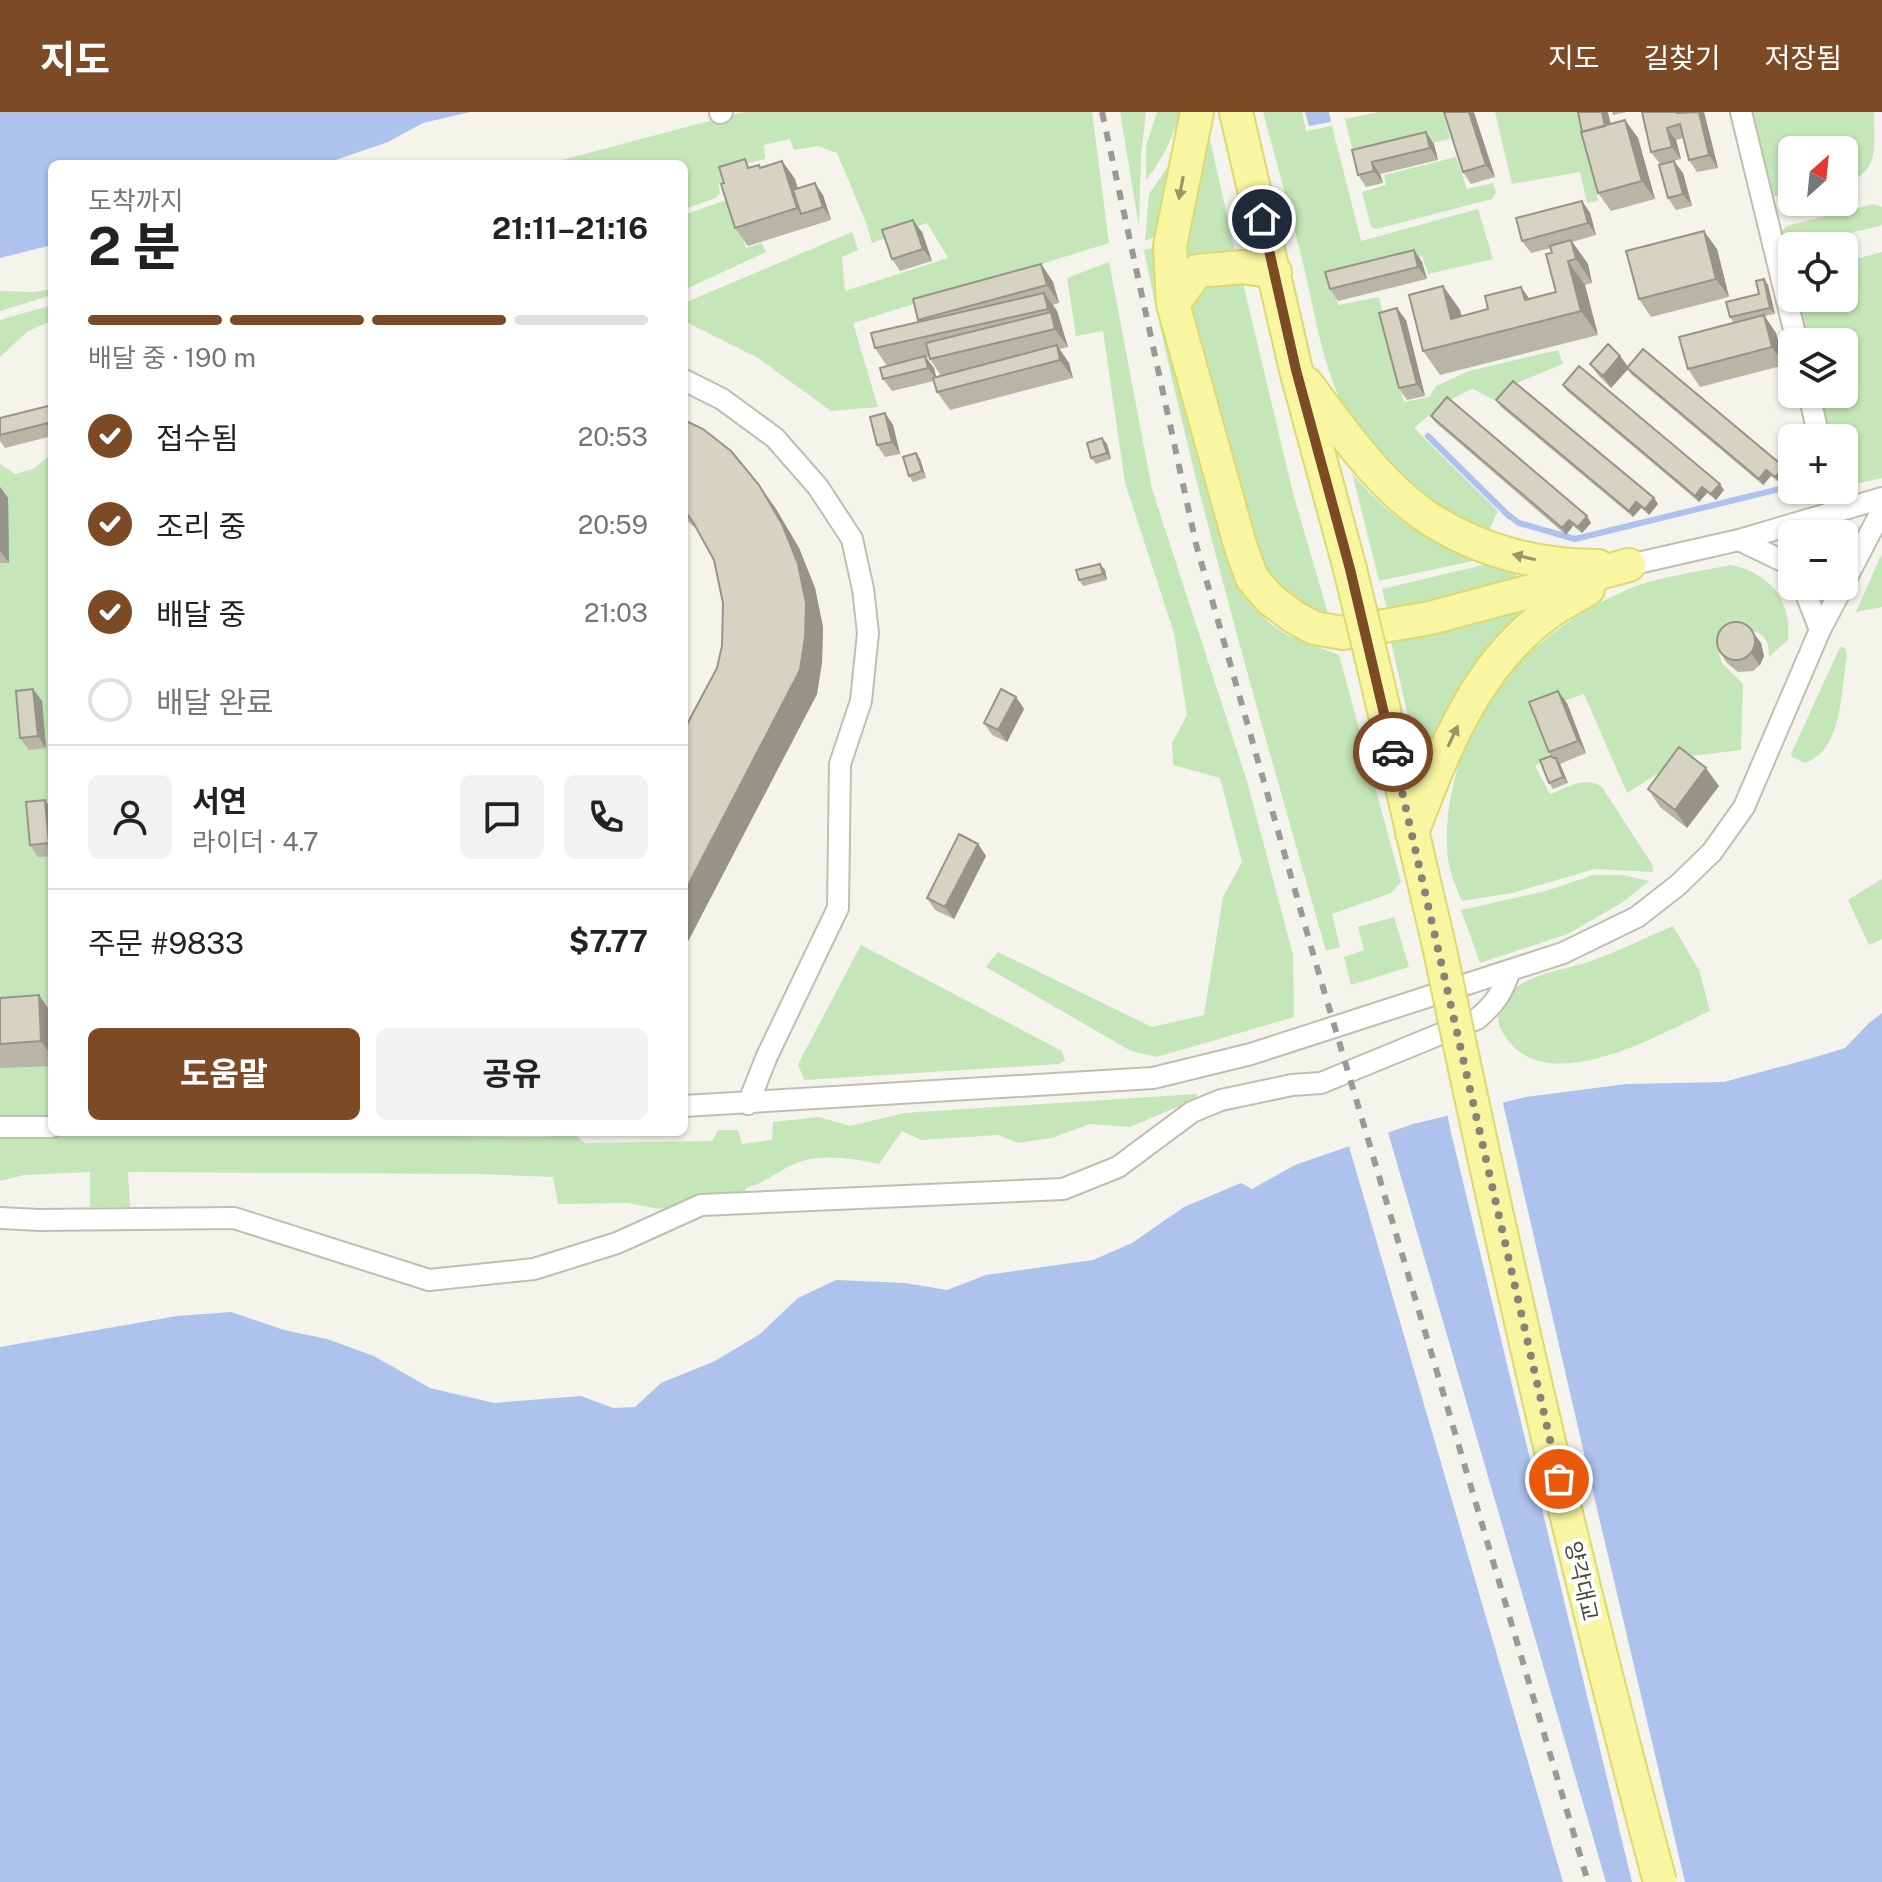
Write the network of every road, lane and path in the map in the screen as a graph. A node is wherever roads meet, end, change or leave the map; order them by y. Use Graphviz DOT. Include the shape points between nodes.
graph roads {
  1 [pos="1197,112"];
  2 [pos="1236,112"];
  3 [pos="1741,112"];
  4 [pos="1275,272"];
  5 [pos="1173,304"];
  6 [pos="1794,328"];
  7 [pos="1296,370"];
  8 [pos="688,382"];
  9 [pos="1882,498"];
  10 [pos="1834,504"];
  11 [pos="1882,510"];
  12 [pos="1836,512"];
  13 [pos="1739,540"];
  14 [pos="1858,556"];
  15 [pos="1778,559"];
  16 [pos="1629,565"];
  17 [pos="1808,600"];
  18 [pos="1835,600"];
  19 [pos="1820,630"];
  20 [pos="1412,833"];
  21 [pos="1510,970"];
  22 [pos="748,1104"];
  23 [pos="688,1106"];
  24 [pos="0,1127"];
  25 [pos="48,1127"];
  26 [pos="0,1218"];
  27 [pos="1660,1882"];
  1 -- 5 [label="main road, one-way" via="1170,246"];
  2 -- 4 [label="main road, 양각대교"];
  3 -- 6 [label="street"];
  4 -- 5 [label="main road" via="1243,267 1197,271"];
  4 -- 7 [label="main road, 양각대교"];
  5 -- 16 [label="main road" via="1252,578 1294,617 1314,628 1343,633 1377,629"];
  16 -- 7 [label="main road, one-way" via="1570,566 1521,558 1466,539 1423,514 1351,441"];
  7 -- 20 [label="main road, 양각대교, bridge" via="1350,569"];
  8 -- 22 [label="street" via="722,399 775,438 818,487 852,539 868,633 861,701 840,764 838,908"];
  9 -- 12 [label="street"];
  10 -- 12 [label="street"];
  11 -- 14 [label="street"];
  12 -- 13 [label="street"];
  13 -- 15 [label="street"];
  13 -- 16 [label="street"];
  20 -- 16 [label="main road, one-way" via="1469,702 1496,664 1550,611"];
  17 -- 19 [label="street"];
  18 -- 19 [label="street"];
  19 -- 21 [label="street" via="1744,807 1712,852 1637,917 1563,953"];
  20 -- 27 [label="main road, 양각대교, bridge" via="1597,1647"];
  21 -- 22 [label="street" via="1251,1054 1153,1078"];
  21 -- 26 [label="street" via="1503,992 1477,1019 1321,1083 1221,1100 1192,1112 1118,1167 1063,1189 701,1205 617,1243 534,1269 429,1280 234,1218"];
  22 -- 23 [label="street"];
  24 -- 25 [label="street"];
}
